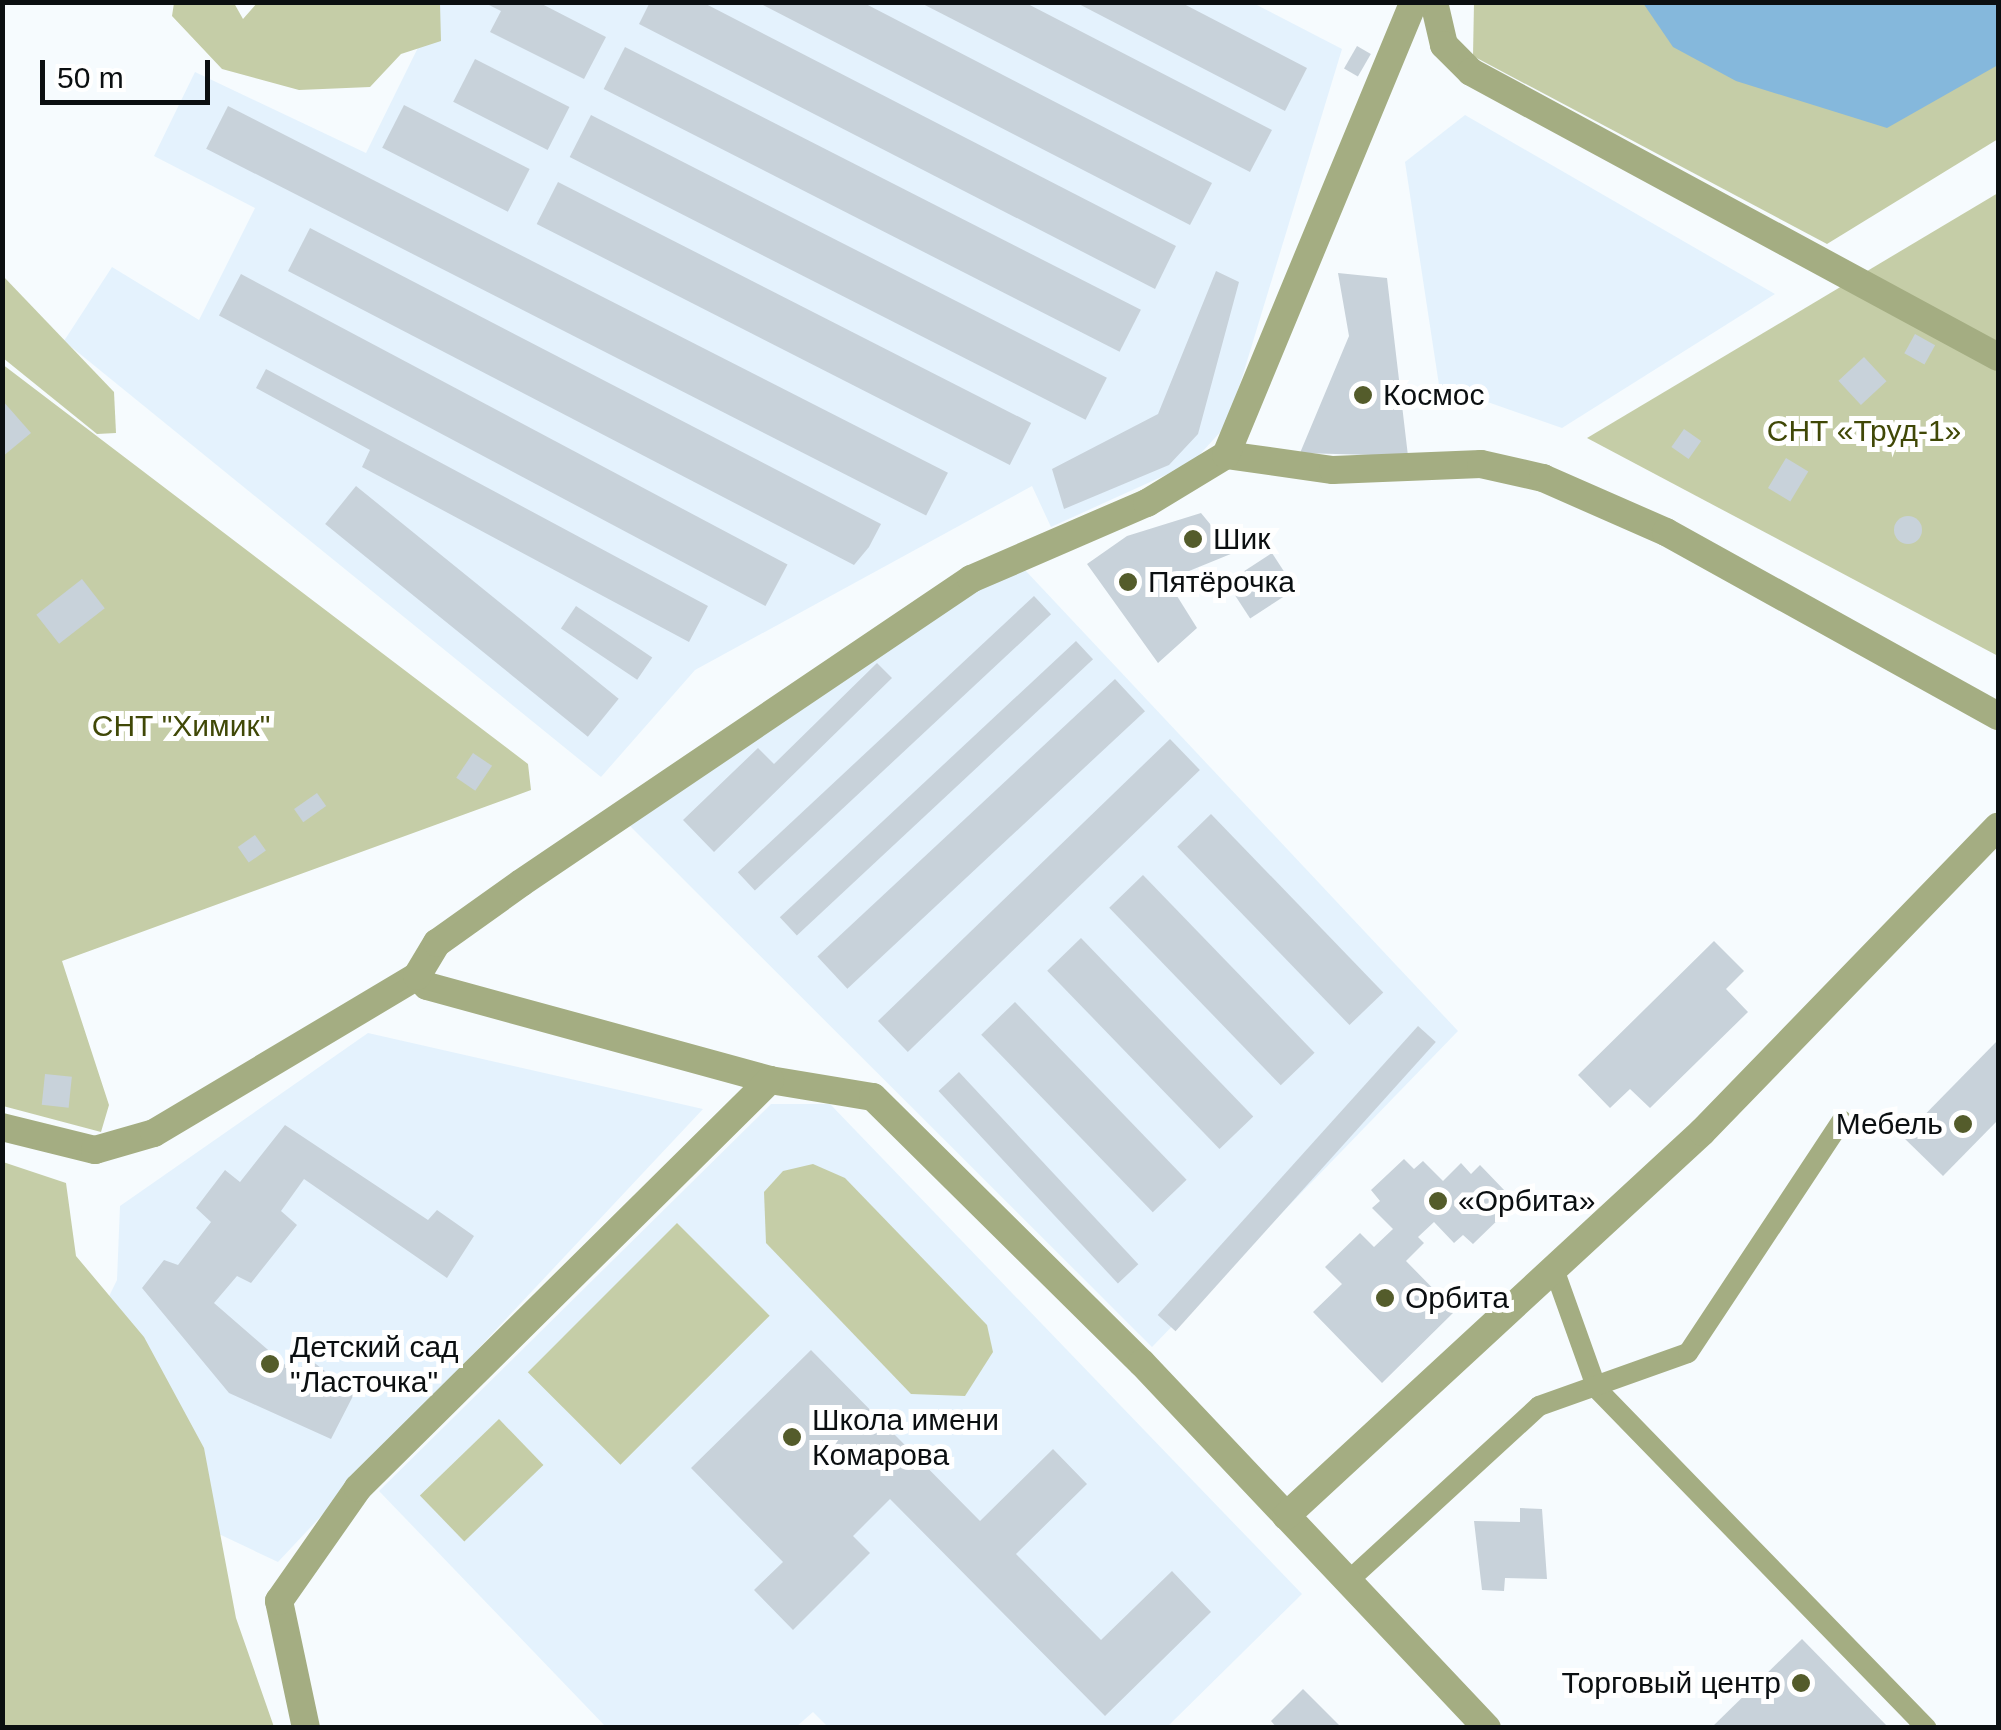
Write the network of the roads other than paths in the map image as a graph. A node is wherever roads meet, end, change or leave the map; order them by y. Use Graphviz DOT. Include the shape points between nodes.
graph roads {
  1 [pos="1414,2"];
  2 [pos="1434,2"];
  3 [pos="1998,356"];
  4 [pos="1226,455"];
  5 [pos="1998,716"];
  6 [pos="1998,827"];
  7 [pos="416,976"];
  8 [pos="770,1080"];
  9 [pos="1842,1120"];
  10 [pos="2,1127"];
  11 [pos="1554,1269"];
  12 [pos="1598,1389"];
  13 [pos="1286,1516"];
  14 [pos="1346,1582"];
  15 [pos="306,1728"];
  16 [pos="1488,1728"];
  17 [pos="1927,1728"];
  1 -- 4 [label="street"];
  2 -- 3 [label="street" via="1444,45 1471,72"];
  4 -- 5 [label="street" via="1333,470 1480,464 1543,478 1666,532"];
  4 -- 7 [label="street" via="1147,503 972,579 521,882 437,943"];
  6 -- 11 [label="street" via="1702,1132"];
  7 -- 8 [label="street" via="427,986"];
  7 -- 10 [label="street" via="154,1133 94,1150"];
  8 -- 13 [label="street" via="873,1098"];
  8 -- 15 [label="street" via="358,1488 279,1601"];
  9 -- 12 [label="street" via="1688,1352"];
  11 -- 12 [label="street"];
  11 -- 13 [label="street"];
  12 -- 14 [label="street" via="1539,1406 1509,1427"];
  12 -- 17 [label="street"];
  13 -- 14 [label="street"];
  14 -- 16 [label="street"];
}
